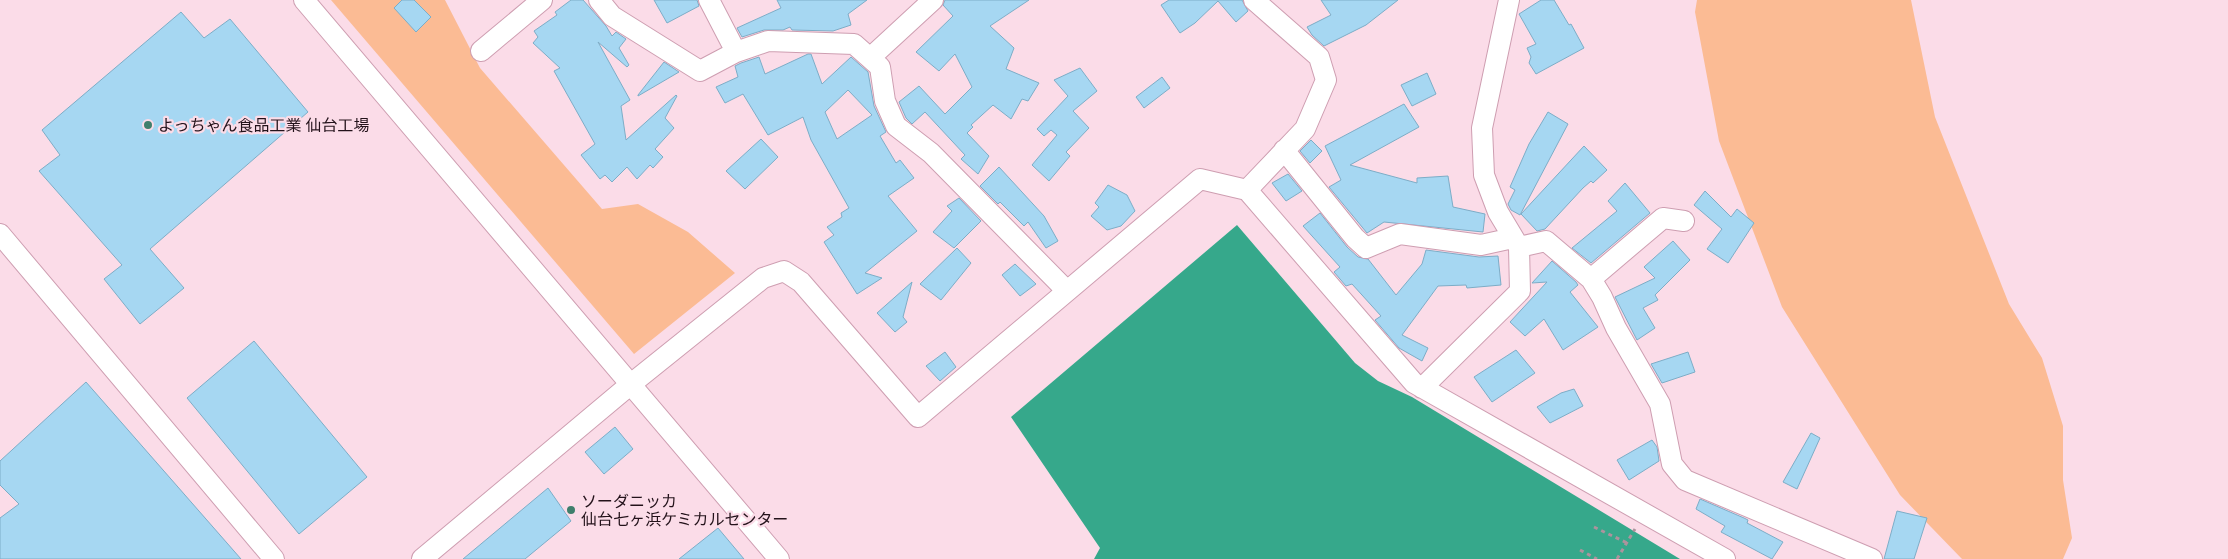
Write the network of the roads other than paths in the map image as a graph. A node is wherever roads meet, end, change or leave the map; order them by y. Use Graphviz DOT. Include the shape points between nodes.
graph roads {
  1 [pos="304,0"];
  2 [pos="542,0"];
  3 [pos="599,0"];
  4 [pos="709,0"];
  5 [pos="933,0"];
  6 [pos="1254,0"];
  7 [pos="1509,0"];
  8 [pos="482,51"];
  9 [pos="736,52"];
  10 [pos="870,58"];
  11 [pos="1284,150"];
  12 [pos="1247,190"];
  13 [pos="1684,220"];
  14 [pos="0,234"];
  15 [pos="1516,242"];
  16 [pos="1591,279"];
  17 [pos="1067,291"];
  18 [pos="631,384"];
  19 [pos="1422,388"];
  20 [pos="274,559"];
  21 [pos="422,559"];
  22 [pos="779,559"];
  23 [pos="1725,559"];
  24 [pos="1872,559"];
  1 -- 18 [label="street"];
  2 -- 8 [label="street"];
  3 -- 9 [label="street" via="612,16 700,71"];
  4 -- 9 [label="street"];
  5 -- 10 [label="street"];
  6 -- 11 [label="street" via="1319,57 1326,80 1304,128"];
  7 -- 15 [label="street" via="1482,128 1484,175 1498,212"];
  9 -- 10 [label="street" via="768,41 854,44"];
  10 -- 17 [label="street" via="880,67 885,101 896,126 931,153"];
  11 -- 12 [label="street"];
  11 -- 15 [label="street" via="1366,248 1400,234 1481,246"];
  12 -- 17 [label="street" via="1200,179"];
  12 -- 19 [label="street" via="1414,383"];
  13 -- 16 [label="street" via="1663,218"];
  14 -- 20 [label="street"];
  15 -- 16 [label="street" via="1546,241"];
  15 -- 19 [label="street" via="1520,291"];
  16 -- 24 [label="street" via="1660,404 1672,464 1685,480"];
  17 -- 18 [label="street" via="918,417 801,282 784,271 763,278"];
  18 -- 21 [label="street"];
  18 -- 22 [label="street"];
  19 -- 23 [label="street"];
}
